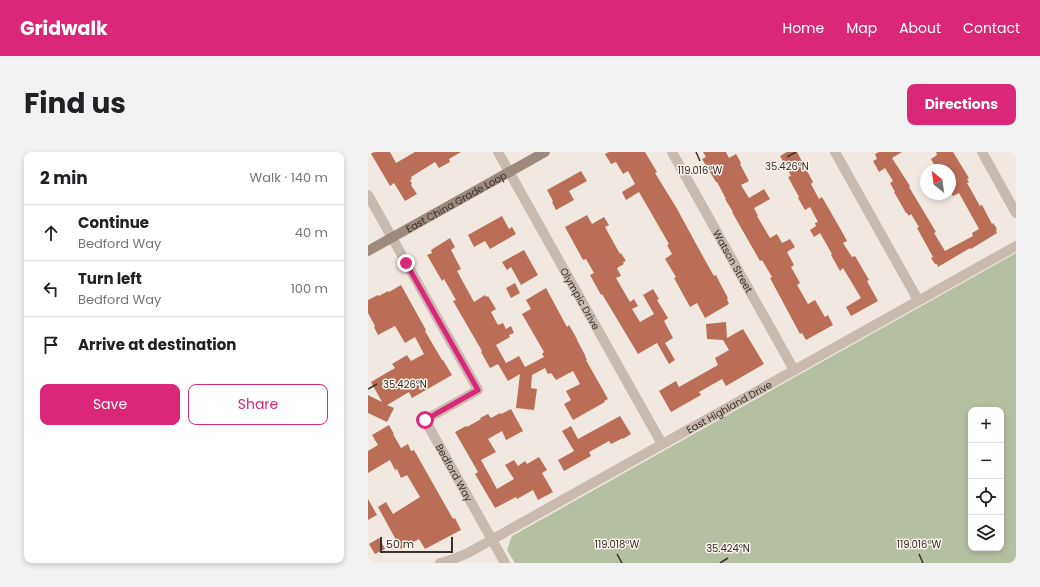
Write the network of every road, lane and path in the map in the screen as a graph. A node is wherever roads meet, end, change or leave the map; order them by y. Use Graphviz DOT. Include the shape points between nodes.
graph roads {
  1 [pos="498,152"];
  2 [pos="545,152"];
  3 [pos="672,152"];
  4 [pos="835,152"];
  5 [pos="982,152"];
  6 [pos="509,172"];
  7 [pos="368,195"];
  8 [pos="1016,213"];
  9 [pos="392,238"];
  10 [pos="1016,246"];
  11 [pos="368,251"];
  12 [pos="918,300"];
  13 [pos="794,370"];
  14 [pos="662,444"];
  15 [pos="492,540"];
  16 [pos="440,563"];
  17 [pos="506,563"];
  1 -- 6 [label="street, Olympic Drive"];
  2 -- 6 [label="main road, East China Grade Loop"];
  3 -- 13 [label="street, Watson Street"];
  4 -- 12 [label="street"];
  5 -- 8 [label="street"];
  6 -- 9 [label="main road, East China Grade Loop"];
  6 -- 14 [label="street, Olympic Drive"];
  7 -- 9 [label="street, Bedford Way"];
  9 -- 11 [label="main road, East China Grade Loop"];
  9 -- 15 [label="street, Bedford Way" via="478,390 425,420"];
  10 -- 12 [label="street, East Highland Drive"];
  12 -- 13 [label="street, East Highland Drive"];
  13 -- 14 [label="street, East Highland Drive"];
  14 -- 15 [label="street, East Highland Drive"];
  15 -- 16 [label="street, East Highland Drive" via="468,553"];
  15 -- 17 [label="street, Bedford Way"];
}
